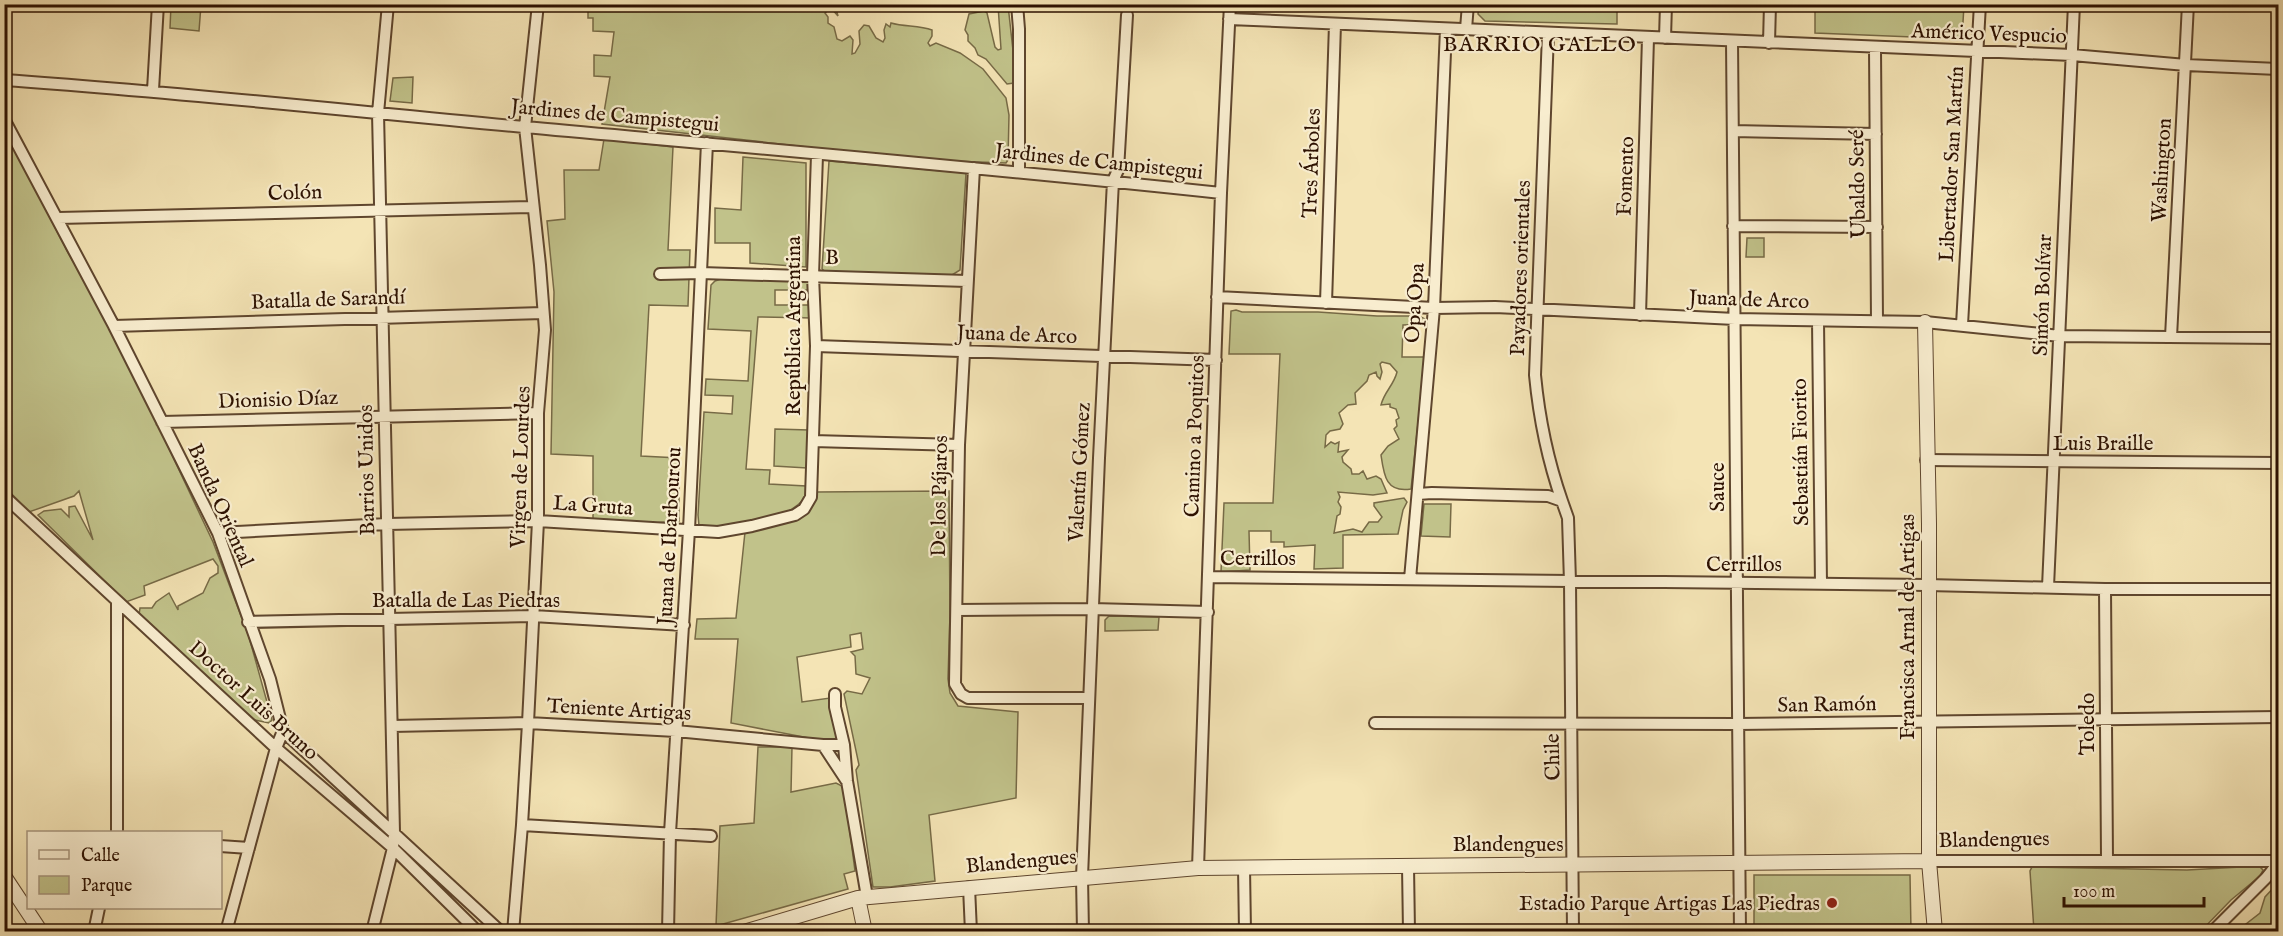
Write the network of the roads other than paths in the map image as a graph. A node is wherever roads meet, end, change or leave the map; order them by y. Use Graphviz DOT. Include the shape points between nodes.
graph roads {
  1 [pos="158,4"];
  2 [pos="388,4"];
  3 [pos="538,4"];
  4 [pos="1017,4"];
  5 [pos="1230,4"];
  6 [pos="1468,4"];
  7 [pos="1666,4"];
  8 [pos="1770,4"];
  9 [pos="1980,4"];
  10 [pos="2074,4"];
  11 [pos="2188,4"];
  12 [pos="1127,15"];
  13 [pos="1229,19"];
  14 [pos="1335,24"];
  15 [pos="1446,29"];
  16 [pos="1466,29"];
  17 [pos="1548,34"];
  18 [pos="1648,38"];
  19 [pos="1665,38"];
  20 [pos="1732,41"];
  21 [pos="1769,43"];
  22 [pos="1875,48"];
  23 [pos="1977,53"];
  24 [pos="2072,56"];
  25 [pos="2186,64"];
  26 [pos="2278,69"];
  27 [pos="4,80"];
  28 [pos="153,90"];
  29 [pos="378,113"];
  30 [pos="4,118"];
  31 [pos="525,127"];
  32 [pos="1733,131"];
  33 [pos="1876,134"];
  34 [pos="707,143"];
  35 [pos="817,155"];
  36 [pos="974,168"];
  37 [pos="1019,172"];
  38 [pos="1113,181"];
  39 [pos="1221,193"];
  40 [pos="533,207"];
  41 [pos="380,209"];
  42 [pos="58,218"];
  43 [pos="1733,226"];
  44 [pos="1877,227"];
  45 [pos="701,273"];
  46 [pos="660,274"];
  47 [pos="813,276"];
  48 [pos="967,281"];
  49 [pos="1217,297"];
  50 [pos="1326,303"];
  51 [pos="1434,308"];
  52 [pos="1539,309"];
  53 [pos="543,313"];
  54 [pos="1640,315"];
  55 [pos="381,317"];
  56 [pos="1735,319"];
  57 [pos="1818,321"];
  58 [pos="1877,321"];
  59 [pos="1925,322"];
  60 [pos="114,326"];
  61 [pos="1962,326"];
  62 [pos="2060,336"];
  63 [pos="2170,337"];
  64 [pos="2278,338"];
  65 [pos="816,346"];
  66 [pos="964,351"];
  67 [pos="1103,357"];
  68 [pos="1215,360"];
  69 [pos="538,413"];
  70 [pos="384,416"];
  71 [pos="162,422"];
  72 [pos="813,441"];
  73 [pos="959,445"];
  74 [pos="1926,460"];
  75 [pos="2054,462"];
  76 [pos="2278,464"];
  77 [pos="1418,494"];
  78 [pos="4,496"];
  79 [pos="811,497"];
  80 [pos="1562,501"];
  81 [pos="538,521"];
  82 [pos="387,524"];
  83 [pos="689,530"];
  84 [pos="218,533"];
  85 [pos="1209,577"];
  86 [pos="1410,579"];
  87 [pos="1570,582"];
  88 [pos="1737,583"];
  89 [pos="1821,584"];
  90 [pos="1927,585"];
  91 [pos="2048,587"];
  92 [pos="2105,589"];
  93 [pos="2278,589"];
  94 [pos="117,601"];
  95 [pos="1092,609"];
  96 [pos="957,610"];
  97 [pos="1208,612"];
  98 [pos="533,616"];
  99 [pos="389,619"];
  100 [pos="248,622"];
  101 [pos="684,625"];
  102 [pos="835,694"];
  103 [pos="1089,698"];
  104 [pos="2278,717"];
  105 [pos="2106,719"];
  106 [pos="528,723"];
  107 [pos="1375,723"];
  108 [pos="1571,723"];
  109 [pos="1928,723"];
  110 [pos="1738,724"];
  111 [pos="392,726"];
  112 [pos="283,731"];
  113 [pos="676,731"];
  114 [pos="823,745"];
  115 [pos="844,745"];
  116 [pos="276,748"];
  117 [pos="847,781"];
  118 [pos="522,825"];
  119 [pos="117,831"];
  120 [pos="394,832"];
  121 [pos="670,833"];
  122 [pos="711,836"];
  123 [pos="222,846"];
  124 [pos="249,848"];
  125 [pos="393,848"];
  126 [pos="2107,859"];
  127 [pos="1929,861"];
  128 [pos="2278,862"];
  129 [pos="1739,864"];
  130 [pos="1572,865"];
  131 [pos="1408,866"];
  132 [pos="1244,867"];
  133 [pos="1198,868"];
  134 [pos="4,876"];
  135 [pos="1082,877"];
  136 [pos="969,887"];
  137 [pos="863,897"];
  138 [pos="99,909"];
  139 [pos="41,932"];
  140 [pos="94,932"];
  141 [pos="226,932"];
  142 [pos="372,932"];
  143 [pos="478,932"];
  144 [pos="501,932"];
  145 [pos="513,932"];
  146 [pos="668,932"];
  147 [pos="744,932"];
  148 [pos="865,932"];
  149 [pos="971,932"];
  150 [pos="1083,932"];
  151 [pos="1245,932"];
  152 [pos="1409,932"];
  153 [pos="1573,932"];
  154 [pos="1740,932"];
  155 [pos="1935,932"];
  156 [pos="2212,932"];
  1 -- 28 [label="street"];
  2 -- 29 [label="street, Barrios Unidos"];
  3 -- 31 [label="street, Virgen de Lourdes"];
  4 -- 37 [label="street"];
  5 -- 13 [label="street, Camino a Poquitos"];
  6 -- 16 [label="street"];
  7 -- 19 [label="street"];
  8 -- 21 [label="street"];
  9 -- 23 [label="street, Libertador San Martín"];
  10 -- 24 [label="street, Simón Bolívar"];
  11 -- 25 [label="street, Washington"];
  12 -- 38 [label="street, Valentín Gómez" via="1118,170"];
  13 -- 14 [label="street, Américo Vespucio"];
  13 -- 39 [label="street, Camino a Poquitos"];
  14 -- 15 [label="street, Américo Vespucio"];
  14 -- 50 [label="street, Tres Árboles"];
  15 -- 16 [label="street, Américo Vespucio"];
  15 -- 51 [label="street, Opa Opa"];
  16 -- 17 [label="street, Américo Vespucio"];
  17 -- 18 [label="street, Américo Vespucio"];
  17 -- 52 [label="street, Payadores orientales"];
  18 -- 19 [label="street, Américo Vespucio"];
  18 -- 54 [label="street, Fomento"];
  19 -- 20 [label="street, Américo Vespucio"];
  20 -- 21 [label="street, Américo Vespucio"];
  20 -- 32 [label="street, Sauce"];
  21 -- 22 [label="street, Américo Vespucio"];
  22 -- 23 [label="street, Américo Vespucio"];
  22 -- 33 [label="street, Ubaldo Seré"];
  23 -- 24 [label="street, Américo Vespucio"];
  23 -- 61 [label="street, Libertador San Martín"];
  24 -- 25 [label="street, Américo Vespucio"];
  24 -- 62 [label="street, Simón Bolívar"];
  25 -- 26 [label="street, Américo Vespucio"];
  25 -- 63 [label="street, Washington"];
  27 -- 28 [label="street, Jardines de Campistegui"];
  28 -- 29 [label="street, Jardines de Campistegui"];
  29 -- 31 [label="street, Jardines de Campistegui"];
  29 -- 41 [label="street, Barrios Unidos"];
  30 -- 42 [label="street, Banda Oriental"];
  31 -- 34 [label="street, Jardines de Campistegui"];
  31 -- 40 [label="street, Virgen de Lourdes"];
  32 -- 33 [label="street"];
  32 -- 43 [label="street, Sauce"];
  33 -- 44 [label="street, Ubaldo Seré"];
  34 -- 35 [label="street, Jardines de Campistegui"];
  34 -- 45 [label="street, Juana de Ibarbourou"];
  35 -- 36 [label="street, Jardines de Campistegui"];
  35 -- 47 [label="street, República Argentina"];
  36 -- 37 [label="street, Jardines de Campistegui"];
  36 -- 48 [label="street, De los Pájaros"];
  37 -- 38 [label="street, Jardines de Campistegui"];
  38 -- 39 [label="street, Jardines de Campistegui"];
  38 -- 67 [label="street, Valentín Gómez"];
  39 -- 49 [label="street, Camino a Poquitos"];
  40 -- 41 [label="street, Colón"];
  40 -- 53 [label="street, Virgen de Lourdes"];
  41 -- 42 [label="street, Colón"];
  41 -- 55 [label="street, Barrios Unidos"];
  42 -- 60 [label="street, Banda Oriental"];
  43 -- 44 [label="street"];
  43 -- 56 [label="street, Sauce"];
  44 -- 58 [label="street, Ubaldo Seré"];
  45 -- 46 [label="street, B"];
  45 -- 47 [label="street, B"];
  45 -- 83 [label="street, Juana de Ibarbourou"];
  47 -- 48 [label="street, B"];
  47 -- 65 [label="street, República Argentina"];
  48 -- 66 [label="street, De los Pájaros"];
  49 -- 50 [label="street, Juana de Arco"];
  49 -- 68 [label="street, Camino a Poquitos"];
  50 -- 51 [label="street, Juana de Arco"];
  51 -- 52 [label="street, Juana de Arco"];
  51 -- 77 [label="street, Opa Opa"];
  52 -- 54 [label="street, Juana de Arco"];
  52 -- 80 [label="street, Payadores orientales" via="1537,394"];
  53 -- 55 [label="street, Batalla de Sarandí"];
  53 -- 69 [label="street, Virgen de Lourdes"];
  54 -- 56 [label="street, Juana de Arco"];
  55 -- 60 [label="street, Batalla de Sarandí"];
  55 -- 70 [label="street, Barrios Unidos"];
  56 -- 57 [label="street, Juana de Arco"];
  56 -- 88 [label="street, Sauce"];
  57 -- 58 [label="street, Juana de Arco"];
  57 -- 89 [label="street, Sebastián Fiorito"];
  58 -- 59 [label="street, Juana de Arco"];
  59 -- 61 [label="street, Juana de Arco"];
  59 -- 74 [label="street, Francisca Arnal de Artigas"];
  60 -- 71 [label="street, Banda Oriental"];
  61 -- 62 [label="street, Juana de Arco"];
  62 -- 63 [label="street, Juana de Arco"];
  62 -- 75 [label="street, Simón Bolívar"];
  63 -- 64 [label="street, Juana de Arco"];
  65 -- 66 [label="street, Juana de Arco"];
  65 -- 72 [label="street, República Argentina"];
  66 -- 67 [label="street, Juana de Arco"];
  66 -- 73 [label="street, De los Pájaros"];
  67 -- 68 [label="street, Juana de Arco"];
  67 -- 95 [label="street, Valentín Gómez"];
  68 -- 85 [label="street, Camino a Poquitos"];
  69 -- 70 [label="street, Dionisio Díaz"];
  69 -- 81 [label="street, Virgen de Lourdes"];
  70 -- 71 [label="street, Dionisio Díaz"];
  70 -- 82 [label="street, Barrios Unidos"];
  71 -- 84 [label="street, Banda Oriental"];
  72 -- 73 [label="street"];
  72 -- 79 [label="street, República Argentina"];
  73 -- 96 [label="street, De los Pájaros"];
  74 -- 75 [label="street, Luis Braille"];
  74 -- 90 [label="street, Francisca Arnal de Artigas"];
  75 -- 76 [label="street, Luis Braille"];
  75 -- 91 [label="street, Simón Bolívar"];
  77 -- 80 [label="street" via="1548,496"];
  77 -- 86 [label="street, Opa Opa"];
  78 -- 94 [label="street, Doctor Luis Bruno"];
  79 -- 83 [label="street, La Gruta" via="795,515 718,532"];
  80 -- 87 [label="street, Payadores orientales" via="1568,518"];
  81 -- 82 [label="street, La Gruta"];
  81 -- 83 [label="street, La Gruta"];
  81 -- 98 [label="street, Virgen de Lourdes"];
  82 -- 84 [label="street, La Gruta"];
  82 -- 99 [label="street, Barrios Unidos"];
  83 -- 101 [label="street, Juana de Ibarbourou"];
  84 -- 100 [label="street, Banda Oriental"];
  85 -- 86 [label="street, Cerrillos"];
  85 -- 97 [label="street, Camino a Poquitos"];
  86 -- 87 [label="street, Cerrillos"];
  87 -- 88 [label="street, Cerrillos"];
  87 -- 108 [label="street, Chile"];
  88 -- 89 [label="street, Cerrillos"];
  88 -- 110 [label="street, Sauce"];
  89 -- 90 [label="street, Cerrillos"];
  90 -- 91 [label="street, Cerrillos"];
  90 -- 109 [label="street, Francisca Arnal de Artigas"];
  91 -- 92 [label="street, Cerrillos"];
  92 -- 93 [label="street, Cerrillos"];
  92 -- 105 [label="street, Toledo"];
  94 -- 116 [label="street, Doctor Luis Bruno"];
  94 -- 119 [label="street"];
  95 -- 96 [label="street"];
  95 -- 97 [label="street"];
  95 -- 103 [label="street, Valentín Gómez"];
  96 -- 103 [label="street, De los Pájaros" via="954,677 961,694 968,698"];
  97 -- 133 [label="street, Camino a Poquitos"];
  98 -- 99 [label="street, Batalla de Las Piedras"];
  98 -- 101 [label="street, Batalla de Las Piedras"];
  98 -- 106 [label="street, Virgen de Lourdes"];
  99 -- 100 [label="street, Batalla de Las Piedras"];
  99 -- 111 [label="street, Barrios Unidos"];
  100 -- 112 [label="street, Banda Oriental" via="270,679"];
  101 -- 113 [label="street, Juana de Ibarbourou"];
  102 -- 115 [label="street"];
  103 -- 135 [label="street, Valentín Gómez"];
  104 -- 105 [label="street, San Ramón"];
  105 -- 109 [label="street, San Ramón"];
  105 -- 126 [label="street, Toledo"];
  106 -- 111 [label="street, Teniente Artigas"];
  106 -- 113 [label="street, Teniente Artigas"];
  106 -- 118 [label="street, Virgen de Lourdes"];
  107 -- 108 [label="street, San Ramón"];
  108 -- 110 [label="street, San Ramón"];
  108 -- 130 [label="street, Chile"];
  109 -- 110 [label="street, San Ramón"];
  109 -- 127 [label="street, Francisca Arnal de Artigas"];
  110 -- 129 [label="street, Sauce"];
  111 -- 120 [label="street, Barrios Unidos"];
  112 -- 116 [label="street"];
  112 -- 120 [label="street, Doctor Luis Bruno"];
  113 -- 114 [label="street, Teniente Artigas"];
  113 -- 121 [label="street, Juana de Ibarbourou"];
  114 -- 115 [label="street, Teniente Artigas"];
  114 -- 117 [label="street"];
  115 -- 117 [label="street"];
  116 -- 124 [label="street"];
  116 -- 125 [label="street, Doctor Luis Bruno"];
  117 -- 137 [label="street"];
  118 -- 121 [label="street"];
  118 -- 145 [label="street, Virgen de Lourdes"];
  120 -- 125 [label="street, Barrios Unidos"];
  120 -- 144 [label="street, Doctor Luis Bruno"];
  121 -- 122 [label="street"];
  121 -- 146 [label="street, Juana de Ibarbourou"];
  123 -- 124 [label="street"];
  124 -- 141 [label="street"];
  125 -- 142 [label="street, Barrios Unidos"];
  125 -- 143 [label="street, Doctor Luis Bruno"];
  126 -- 127 [label="street, Blandengues"];
  126 -- 128 [label="street, Blandengues"];
  127 -- 129 [label="street, Blandengues"];
  127 -- 155 [label="street, Francisca Arnal de Artigas"];
  128 -- 156 [label="street"];
  129 -- 130 [label="street, Blandengues"];
  129 -- 154 [label="street, Sauce"];
  130 -- 131 [label="street, Blandengues"];
  130 -- 153 [label="street, Chile"];
  131 -- 132 [label="street, Blandengues"];
  131 -- 152 [label="street"];
  132 -- 133 [label="street, Blandengues"];
  132 -- 151 [label="street"];
  133 -- 135 [label="street, Blandengues"];
  134 -- 139 [label="street"];
  135 -- 136 [label="street, Blandengues"];
  135 -- 150 [label="street, Valentín Gómez"];
  136 -- 137 [label="street, Blandengues"];
  136 -- 149 [label="street"];
  137 -- 147 [label="street, Blandengues"];
  137 -- 148 [label="street"];
  138 -- 140 [label="street"];
}
